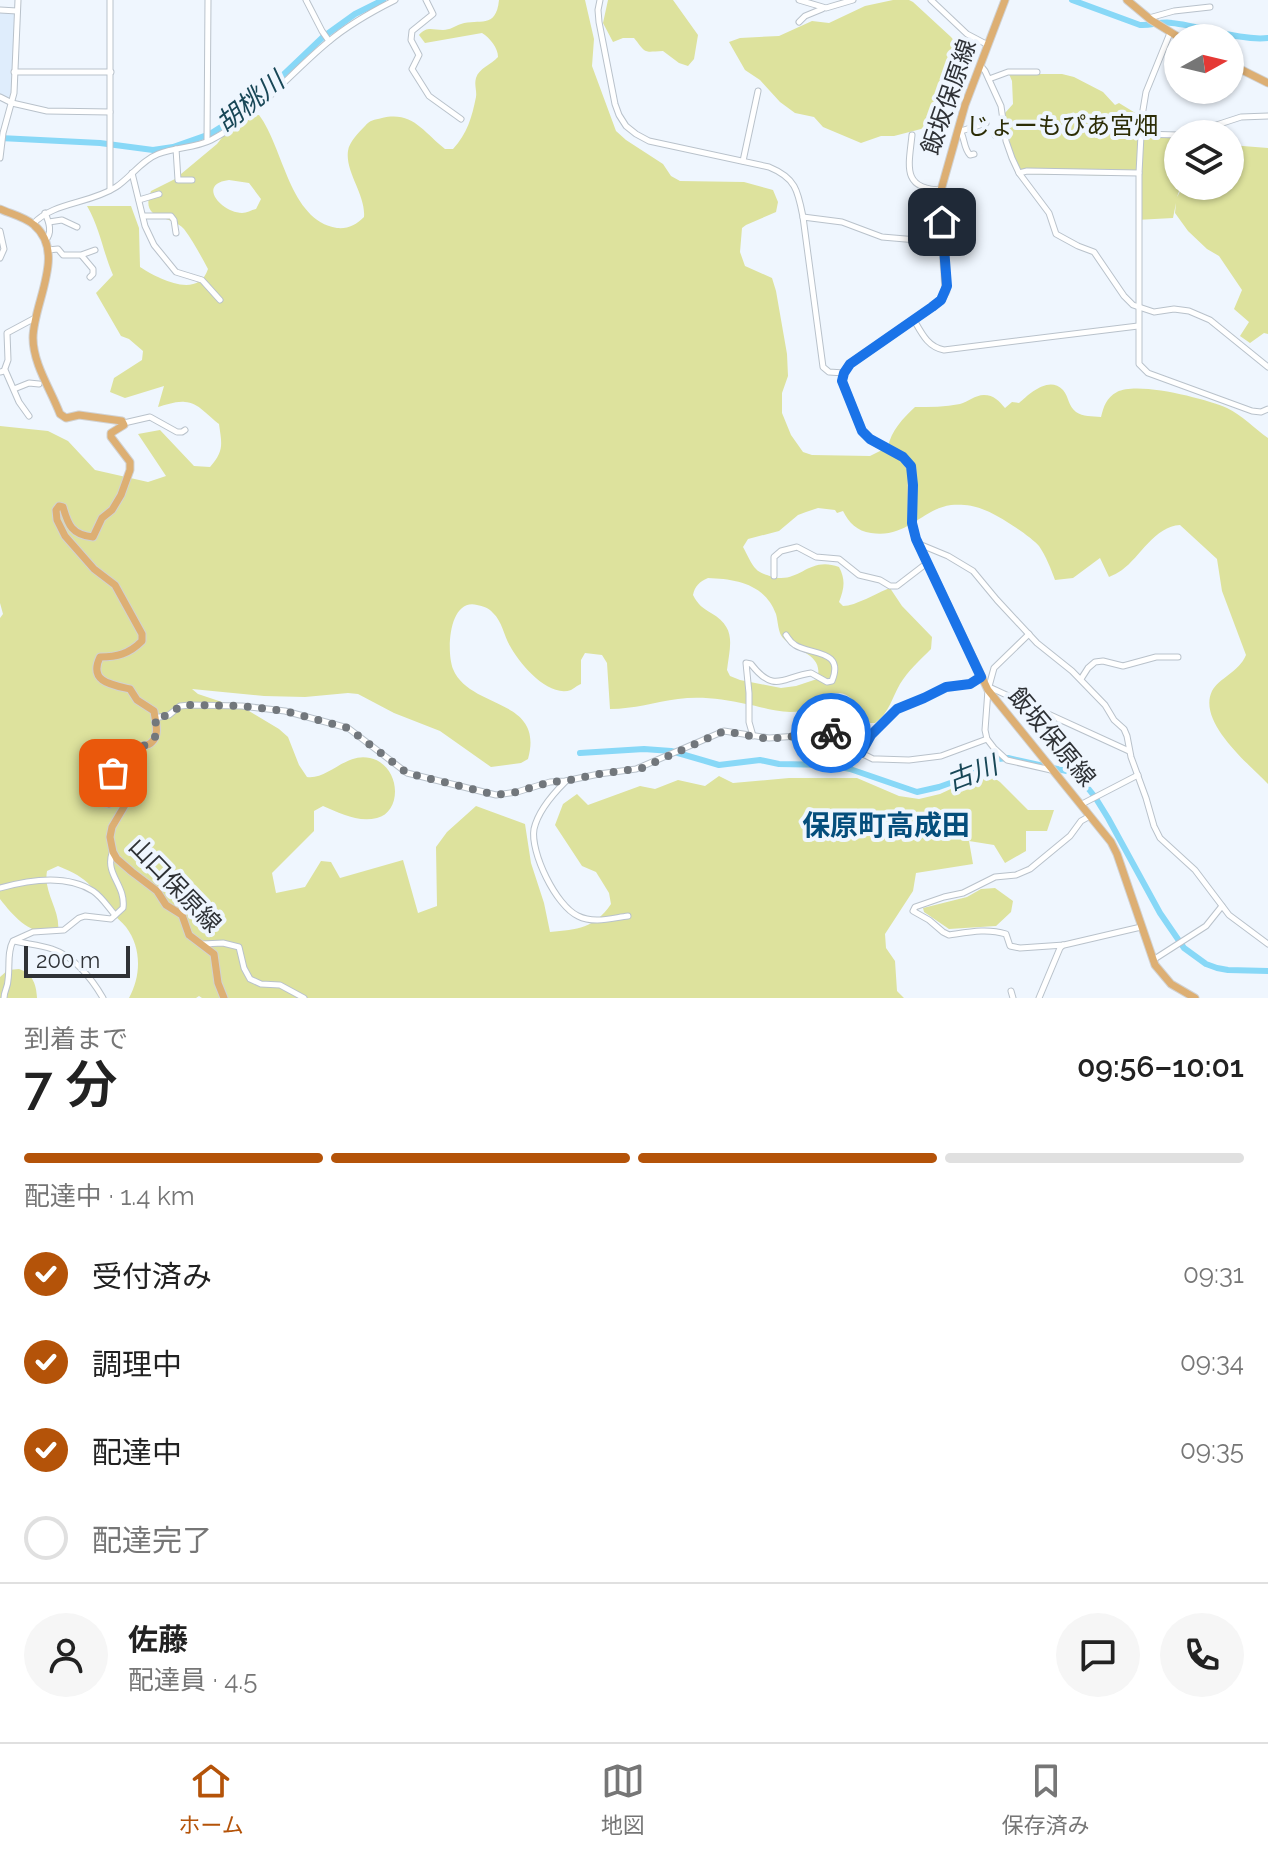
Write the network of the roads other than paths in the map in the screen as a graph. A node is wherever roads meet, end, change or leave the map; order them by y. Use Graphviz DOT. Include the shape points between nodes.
graph roads {
  1 [pos="18,0"];
  2 [pos="110,0"];
  3 [pos="208,0"];
  4 [pos="306,0"];
  5 [pos="395,0"];
  6 [pos="426,0"];
  7 [pos="600,0"];
  8 [pos="799,0"];
  9 [pos="853,0"];
  10 [pos="931,0"];
  11 [pos="1005,0"];
  12 [pos="1127,0"];
  13 [pos="1210,7"];
  14 [pos="823,8"];
  15 [pos="0,10"];
  16 [pos="17,11"];
  17 [pos="1150,19"];
  18 [pos="799,22"];
  19 [pos="1164,29"];
  20 [pos="329,41"];
  21 [pos="988,45"];
  22 [pos="1164,48"];
  23 [pos="980,65"];
  24 [pos="1244,71"];
  25 [pos="14,72"];
  26 [pos="111,72"];
  27 [pos="1037,72"];
  28 [pos="989,79"];
  29 [pos="1268,83"];
  30 [pos="758,91"];
  31 [pos="0,97"];
  32 [pos="12,103"];
  33 [pos="110,112"];
  34 [pos="1268,116"];
  35 [pos="461,119"];
  36 [pos="1232,120"];
  37 [pos="986,123"];
  38 [pos="959,130"];
  39 [pos="1005,133"];
  40 [pos="1140,134"];
  41 [pos="912,135"];
  42 [pos="995,135"];
  43 [pos="1164,135"];
  44 [pos="207,141"];
  45 [pos="176,149"];
  46 [pos="974,154"];
  47 [pos="0,158"];
  48 [pos="743,161"];
  49 [pos="132,173"];
  50 [pos="1019,173"];
  51 [pos="1139,173"];
  52 [pos="192,180"];
  53 [pos="110,190"];
  54 [pos="941,190"];
  55 [pos="159,194"];
  56 [pos="139,200"];
  57 [pos="0,209"];
  58 [pos="45,213"];
  59 [pos="143,216"];
  60 [pos="803,217"];
  61 [pos="49,222"];
  62 [pos="33,224"];
  63 [pos="77,227"];
  64 [pos="0,231"];
  65 [pos="176,233"];
  66 [pos="944,239"];
  67 [pos="45,241"];
  68 [pos="48,250"];
  69 [pos="95,250"];
  70 [pos="81,255"];
  71 [pos="0,258"];
  72 [pos="90,277"];
  73 [pos="220,300"];
  74 [pos="1138,306"];
  75 [pos="35,318"];
  76 [pos="914,320"];
  77 [pos="1138,326"];
  78 [pos="1268,367"];
  79 [pos="2,371"];
  80 [pos="844,373"];
  81 [pos="42,380"];
  82 [pos="14,389"];
  83 [pos="35,393"];
  84 [pos="1268,409"];
  85 [pos="29,416"];
  86 [pos="124,423"];
  87 [pos="185,430"];
  88 [pos="918,544"];
  89 [pos="927,563"];
  90 [pos="774,576"];
  91 [pos="1029,634"];
  92 [pos="786,635"];
  93 [pos="1178,657"];
  94 [pos="981,677"];
  95 [pos="1080,680"];
  96 [pos="988,688"];
  97 [pos="155,718"];
  98 [pos="753,737"];
  99 [pos="987,739"];
  100 [pos="1129,751"];
  101 [pos="861,753"];
  102 [pos="1052,769"];
  103 [pos="1138,775"];
  104 [pos="565,781"];
  105 [pos="1082,804"];
  106 [pos="1091,815"];
  107 [pos="113,852"];
  108 [pos="0,888"];
  109 [pos="1222,906"];
  110 [pos="115,915"];
  111 [pos="628,916"];
  112 [pos="1141,927"];
  113 [pos="13,941"];
  114 [pos="201,944"];
  115 [pos="1268,944"];
  116 [pos="1064,945"];
  117 [pos="1153,960"];
  118 [pos="1011,991"];
  119 [pos="2,995"];
  120 [pos="103,998"];
  121 [pos="224,998"];
  122 [pos="304,998"];
  123 [pos="1013,998"];
  124 [pos="1039,998"];
  125 [pos="1195,998"];
  1 -- 16 [label="street"];
  2 -- 26 [label="street"];
  3 -- 44 [label="street"];
  4 -- 20 [label="street"];
  5 -- 20 [label="street"];
  6 -- 35 [label="street" via="433,15 412,31 419,55 412,69 429,96"];
  7 -- 48 [label="street" via="610,79 626,126 649,141"];
  8 -- 14 [label="street"];
  9 -- 14 [label="street"];
  10 -- 21 [label="street" via="967,34"];
  11 -- 21 [label="main road, 飯坂保原線"];
  12 -- 17 [label="main road"];
  13 -- 17 [label="street"];
  14 -- 18 [label="street"];
  15 -- 16 [label="street"];
  16 -- 25 [label="street"];
  17 -- 19 [label="main road"];
  20 -- 44 [label="street" via="250,114"];
  21 -- 23 [label="main road, 飯坂保原線"];
  22 -- 40 [label="street" via="1144,97"];
  23 -- 28 [label="street"];
  23 -- 38 [label="main road, 飯坂保原線"];
  24 -- 29 [label="main road"];
  25 -- 26 [label="street"];
  25 -- 32 [label="street"];
  26 -- 33 [label="street"];
  27 -- 28 [label="street" via="1008,72"];
  28 -- 39 [label="street"];
  30 -- 48 [label="street"];
  31 -- 32 [label="street"];
  32 -- 33 [label="street" via="54,112"];
  32 -- 47 [label="street"];
  33 -- 53 [label="street"];
  34 -- 36 [label="street"];
  37 -- 38 [label="street"];
  38 -- 46 [label="street" via="968,153"];
  38 -- 54 [label="main road, 飯坂保原線"];
  39 -- 42 [label="street"];
  39 -- 50 [label="street"];
  40 -- 43 [label="street"];
  40 -- 51 [label="street"];
  41 -- 54 [label="street" via="911,178 924,189"];
  44 -- 45 [label="street"];
  45 -- 49 [label="street" via="151,157"];
  45 -- 52 [label="street" via="178,180"];
  48 -- 60 [label="street" via="787,176 797,189"];
  49 -- 53 [label="street"];
  49 -- 56 [label="street"];
  50 -- 51 [label="street"];
  50 -- 74 [label="street" via="1050,215 1056,234 1094,252 1124,296"];
  51 -- 74 [label="street"];
  53 -- 58 [label="street"];
  54 -- 66 [label="main road, 飯坂保原線"];
  55 -- 56 [label="street"];
  56 -- 59 [label="street"];
  57 -- 62 [label="main road"];
  58 -- 61 [label="street"];
  58 -- 62 [label="street"];
  59 -- 65 [label="street" via="171,216"];
  59 -- 73 [label="street" via="154,245 176,272 201,279"];
  60 -- 66 [label="street" via="842,222 882,237"];
  60 -- 80 [label="street" via="823,367"];
  61 -- 63 [label="street" via="61,220"];
  61 -- 67 [label="street"];
  62 -- 67 [label="main road"];
  64 -- 71 [label="street"];
  66 -- 76 [label="main road, 飯坂保原線" via="946,291"];
  67 -- 68 [label="main road"];
  68 -- 70 [label="street"];
  68 -- 75 [label="main road"];
  69 -- 70 [label="street"];
  70 -- 72 [label="street" via="93,269"];
  74 -- 77 [label="street"];
  74 -- 78 [label="street" via="1201,315"];
  75 -- 79 [label="street" via="7,333 8,360"];
  75 -- 81 [label="main road" via="34,351"];
  76 -- 77 [label="street" via="931,345 944,350"];
  76 -- 80 [label="main road, 飯坂保原線"];
  77 -- 84 [label="street" via="1139,364 1145,372 1255,412"];
  79 -- 82 [label="street"];
  80 -- 88 [label="main road, 飯坂保原線" via="844,389 862,431 911,466 912,523"];
  81 -- 82 [label="street"];
  81 -- 83 [label="street"];
  81 -- 86 [label="main road" via="63,417"];
  82 -- 85 [label="street"];
  86 -- 87 [label="street" via="148,417 178,433"];
  86 -- 97 [label="main road" via="111,437 130,459 130,470 95,536 71,528 63,507 56,510 57,520 94,569 115,585 142,634 142,641 127,653 100,657 99,677 130,689 153,709"];
  88 -- 89 [label="main road, 飯坂保原線"];
  88 -- 91 [label="street" via="970,568"];
  89 -- 90 [label="street" via="892,587 859,575 839,559 816,557 797,547 777,554"];
  89 -- 94 [label="main road, 飯坂保原線"];
  91 -- 95 [label="street"];
  91 -- 96 [label="street" via="994,668"];
  92 -- 98 [label="street" via="796,647 830,658 834,678 827,682 811,673 778,682 746,663"];
  93 -- 95 [label="street" via="1123,666 1095,662"];
  94 -- 96 [label="main road, 飯坂保原線"];
  94 -- 101 [label="street" via="897,709"];
  95 -- 100 [label="street" via="1124,729"];
  96 -- 99 [label="street"];
  96 -- 100 [label="street"];
  96 -- 102 [label="main road, 飯坂保原線"];
  97 -- 104 [label="street" via="190,705 285,711 348,728 407,773 470,789 496,795"];
  97 -- 107 [label="main road, 山口保原線" via="155,740 125,758 98,794 98,800 109,804 121,791 128,797 112,827"];
  98 -- 101 [label="street" via="786,738 822,729"];
  98 -- 104 [label="street" via="721,731 642,768"];
  99 -- 101 [label="street" via="912,760 873,759"];
  99 -- 102 [label="street" via="1007,760"];
  100 -- 103 [label="street"];
  102 -- 105 [label="main road, 飯坂保原線"];
  103 -- 105 [label="street"];
  103 -- 109 [label="street" via="1157,833"];
  104 -- 111 [label="street" via="540,813 534,832 543,870 560,901 578,916"];
  105 -- 106 [label="main road, 飯坂保原線"];
  106 -- 112 [label="main road, 飯坂保原線" via="1117,854"];
  106 -- 116 [label="street" via="1030,869 913,908 949,935 990,931 1006,934 1013,947"];
  107 -- 110 [label="street" via="110,870 125,904"];
  107 -- 114 [label="main road, 山口保原線" via="182,915 189,935"];
  108 -- 110 [label="street" via="69,882 92,890"];
  109 -- 115 [label="street"];
  109 -- 117 [label="street" via="1206,926"];
  110 -- 113 [label="street" via="85,916 64,930 33,932"];
  112 -- 116 [label="street"];
  112 -- 117 [label="main road, 飯坂保原線"];
  113 -- 119 [label="street"];
  113 -- 120 [label="street" via="67,956"];
  114 -- 121 [label="main road, 山口保原線" via="214,954"];
  114 -- 122 [label="street" via="239,947 250,979 280,985"];
  116 -- 124 [label="street"];
  117 -- 125 [label="main road, 飯坂保原線" via="1171,984"];
  118 -- 123 [label="street"];
}
